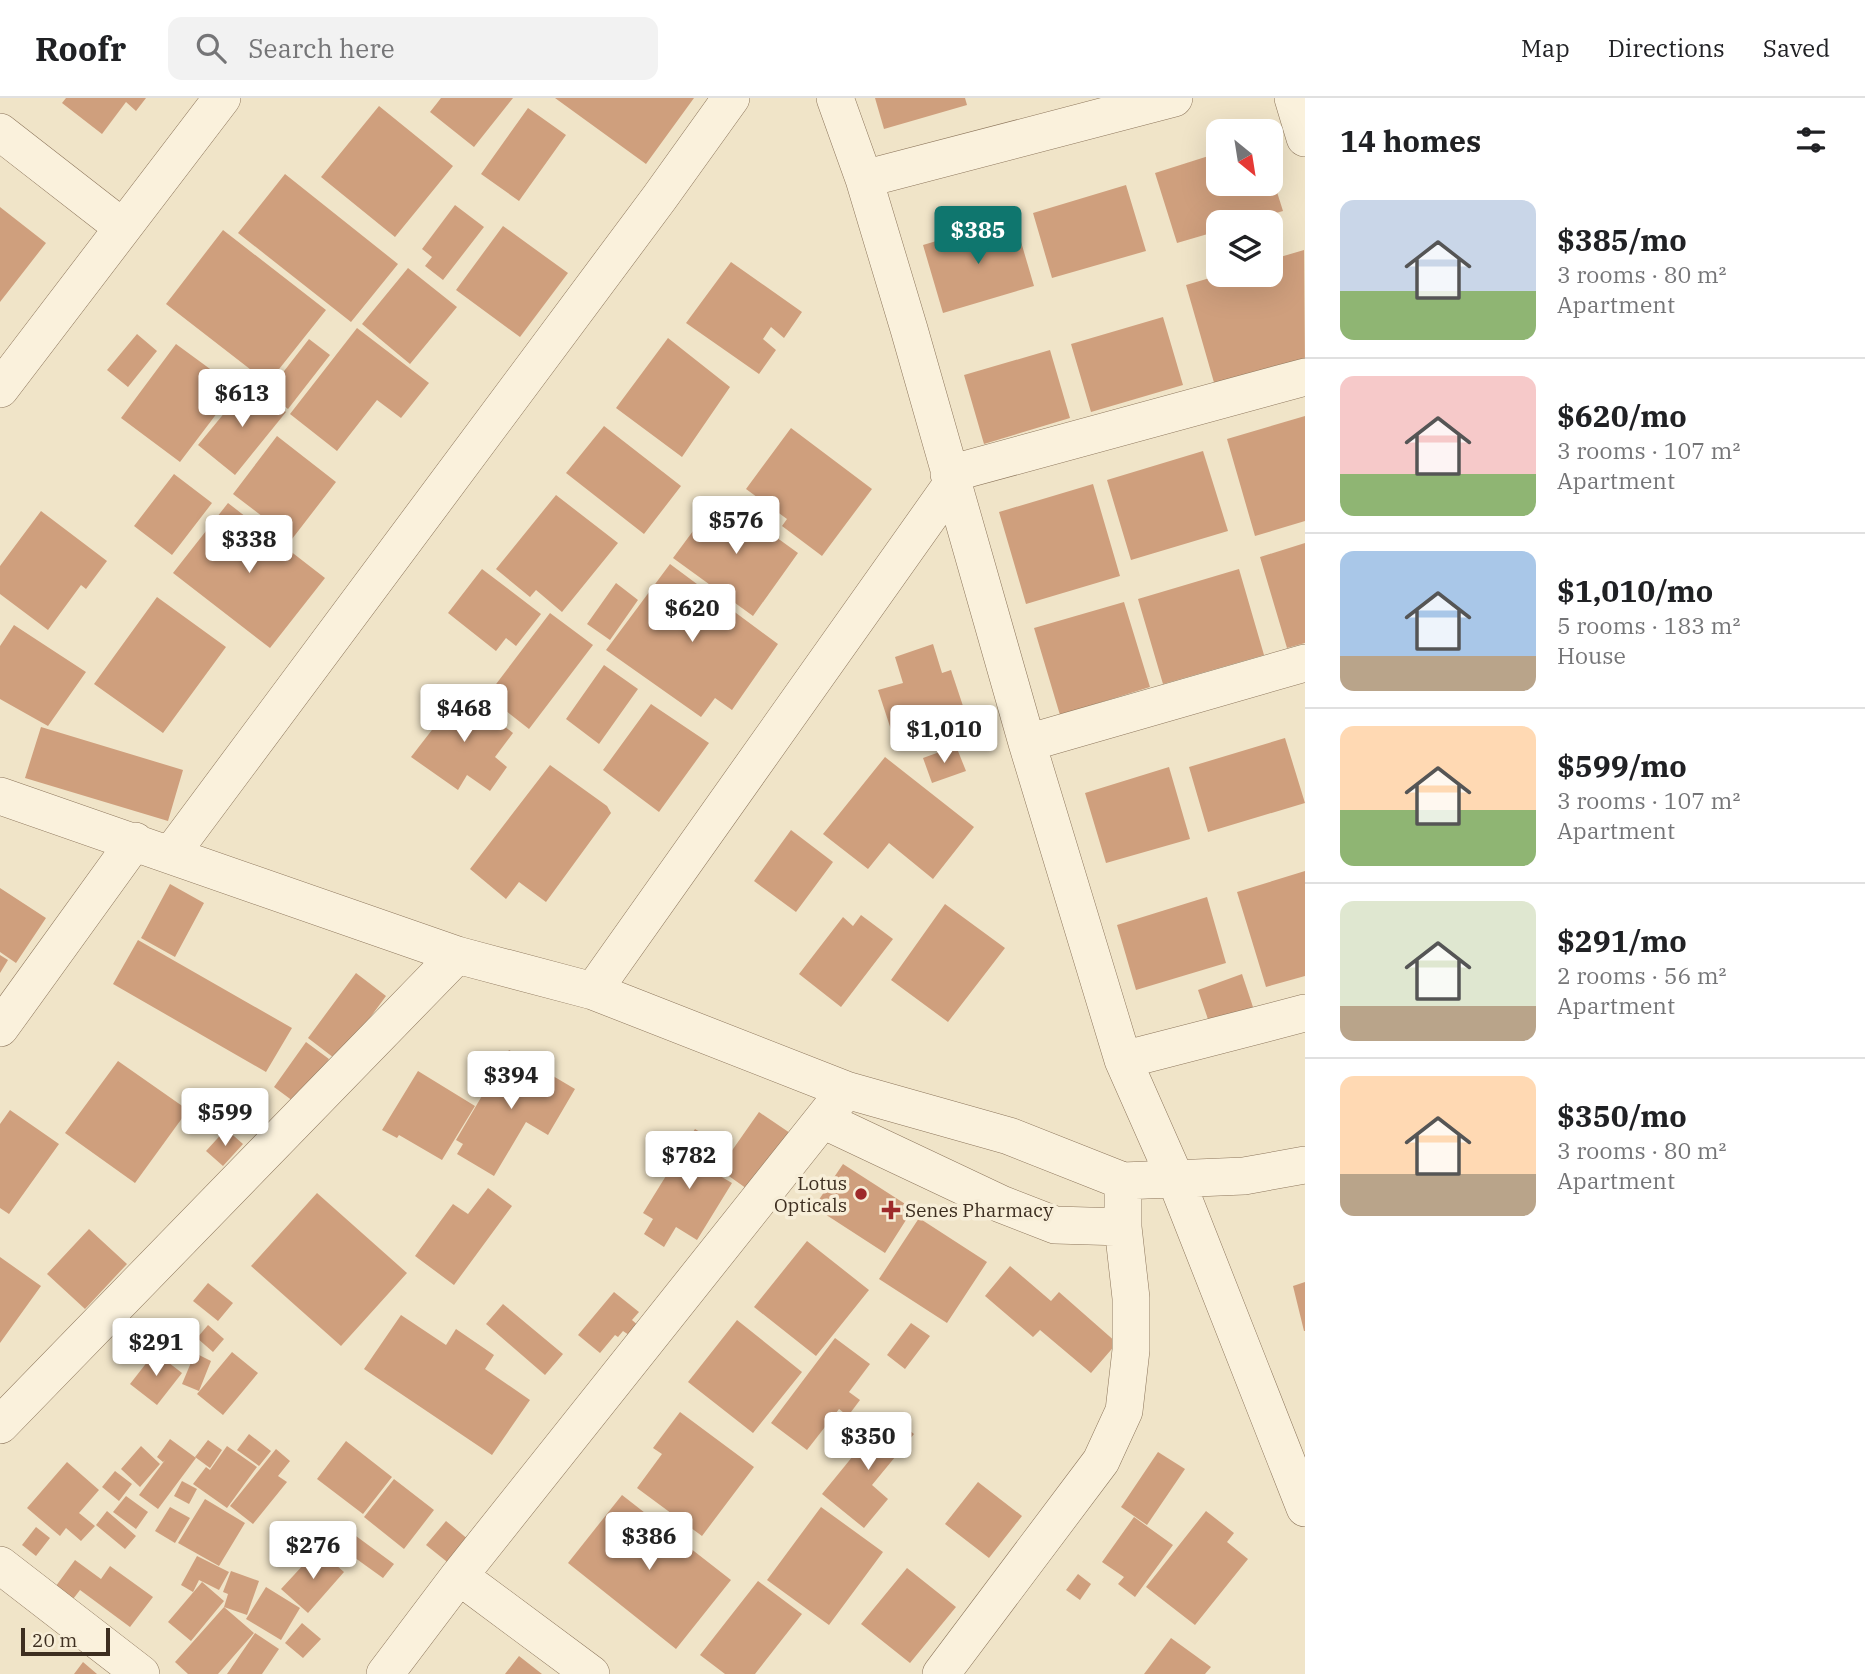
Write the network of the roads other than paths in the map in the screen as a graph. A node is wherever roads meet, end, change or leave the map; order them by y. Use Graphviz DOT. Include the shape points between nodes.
graph roads {
  1 [pos="222,98"];
  2 [pos="731,98"];
  3 [pos="835,98"];
  4 [pos="1174,98"];
  5 [pos="1293,98"];
  6 [pos="0,132"];
  7 [pos="1305,138"];
  8 [pos="863,179"];
  9 [pos="122,227"];
  10 [pos="1305,377"];
  11 [pos="0,389"];
  12 [pos="950,479"];
  13 [pos="1305,663"];
  14 [pos="1027,743"];
  15 [pos="0,796"];
  16 [pos="135,841"];
  17 [pos="171,854"];
  18 [pos="457,955"];
  19 [pos="593,991"];
  20 [pos="1305,1013"];
  21 [pos="0,1028"];
  22 [pos="1123,1060"];
  23 [pos="846,1090"];
  24 [pos="823,1120"];
  25 [pos="1305,1165"];
  26 [pos="1176,1180"];
  27 [pos="1123,1181"];
  28 [pos="1123,1227"];
  29 [pos="0,1425"];
  30 [pos="1305,1508"];
  31 [pos="0,1565"];
  32 [pos="459,1576"];
  33 [pos="141,1674"];
  34 [pos="385,1674"];
  35 [pos="591,1674"];
  36 [pos="941,1674"];
  1 -- 9 [label="street"];
  2 -- 17 [label="street"];
  3 -- 8 [label="street"];
  4 -- 8 [label="street"];
  5 -- 7 [label="street"];
  6 -- 9 [label="street"];
  8 -- 12 [label="street"];
  9 -- 11 [label="street"];
  10 -- 12 [label="street"];
  12 -- 14 [label="street"];
  12 -- 19 [label="street"];
  13 -- 14 [label="street"];
  14 -- 22 [label="street"];
  15 -- 16 [label="street"];
  16 -- 17 [label="street"];
  16 -- 21 [label="street"];
  17 -- 18 [label="street"];
  18 -- 19 [label="street"];
  18 -- 29 [label="street"];
  19 -- 23 [label="street"];
  20 -- 22 [label="street"];
  22 -- 26 [label="street"];
  23 -- 24 [label="street"];
  23 -- 27 [label="street" via="1009,1136"];
  24 -- 28 [label="street" via="1055,1225"];
  24 -- 32 [label="street"];
  25 -- 26 [label="street" via="1244,1177"];
  26 -- 27 [label="street"];
  26 -- 30 [label="street"];
  27 -- 28 [label="street"];
  28 -- 36 [label="street" via="1131,1298 1124,1411 1101,1461"];
  31 -- 33 [label="street"];
  32 -- 34 [label="street"];
  32 -- 35 [label="street"];
}
